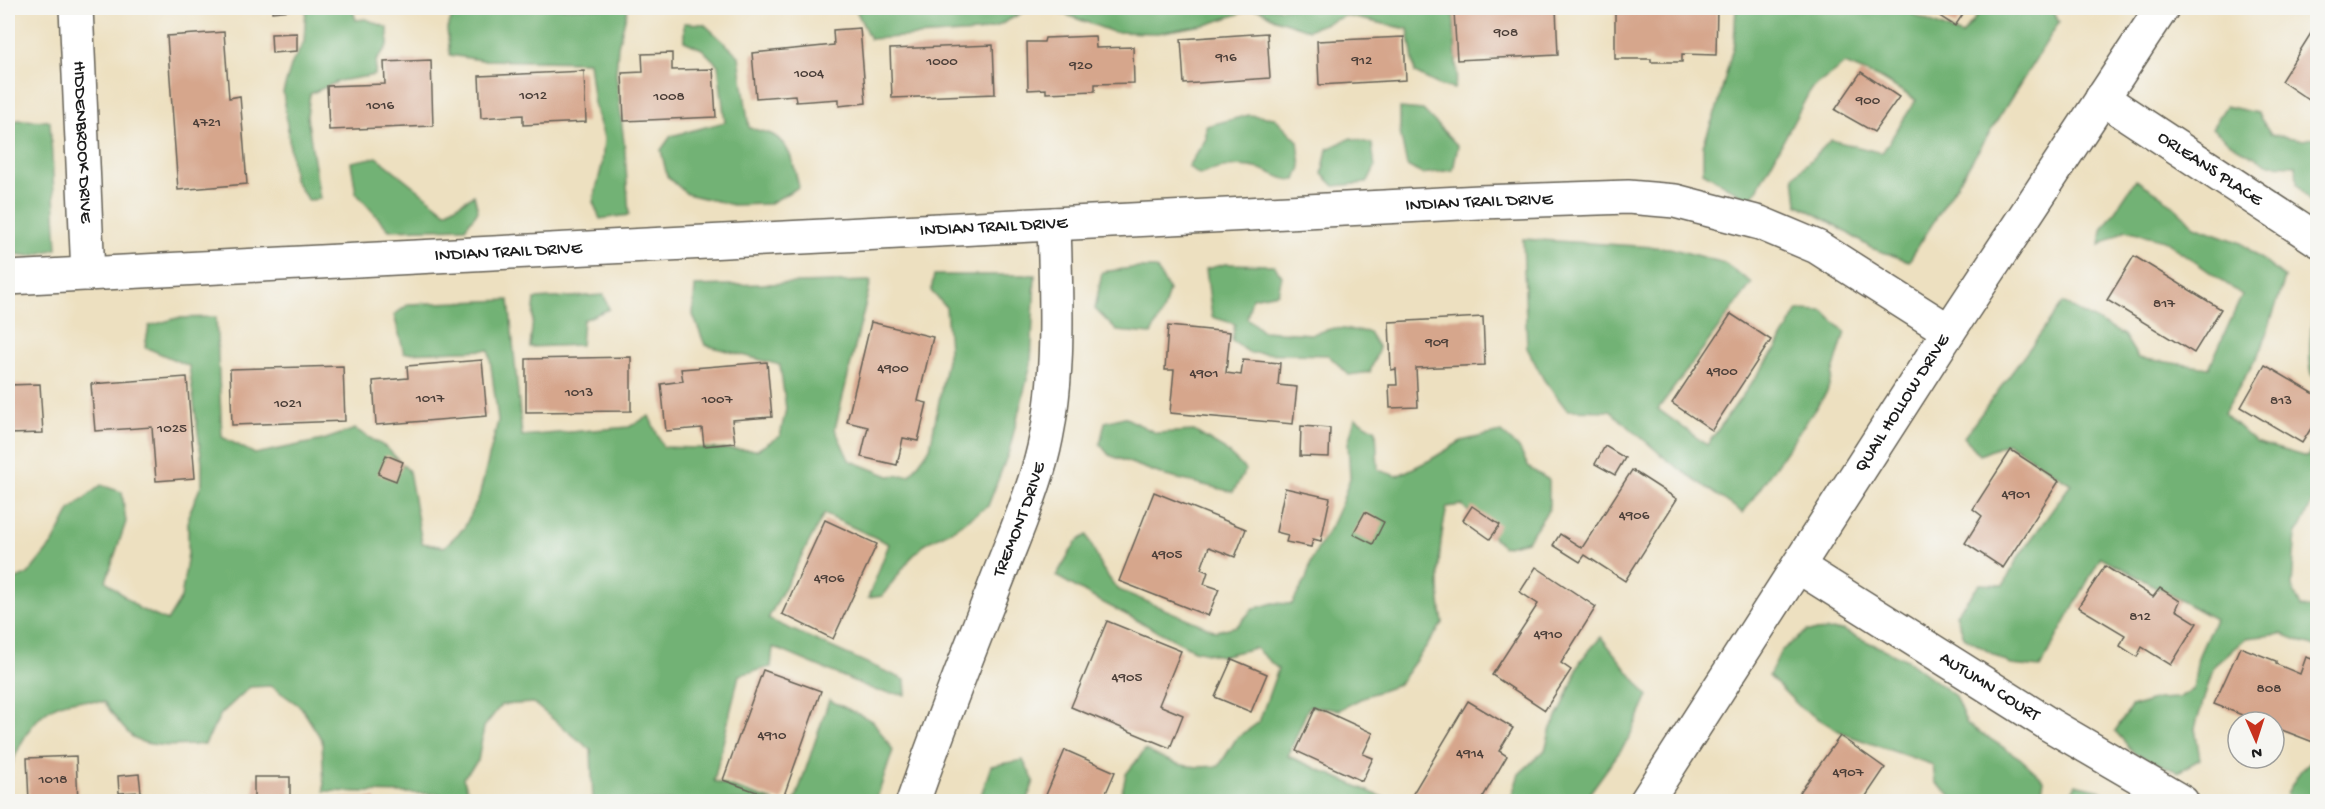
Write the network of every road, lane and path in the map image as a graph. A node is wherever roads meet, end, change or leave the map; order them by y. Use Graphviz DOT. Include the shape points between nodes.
graph roads {
  1 [pos="76,8"];
  2 [pos="2162,8"];
  3 [pos="2102,98"];
  4 [pos="1054,224"];
  5 [pos="2318,240"];
  6 [pos="88,274"];
  7 [pos="8,278"];
  8 [pos="1949,331"];
  9 [pos="1799,567"];
  10 [pos="913,801"];
  11 [pos="1646,801"];
  12 [pos="2182,801"];
  1 -- 6 [label="street, HIDDENBROOK DRIVE"];
  2 -- 3 [label="street, QUAIL HOLLOW DRIVE"];
  3 -- 5 [label="street, ORLEANS PLACE"];
  3 -- 8 [label="street, QUAIL HOLLOW DRIVE"];
  4 -- 6 [label="street, INDIAN TRAIL DRIVE"];
  4 -- 8 [label="street, INDIAN TRAIL DRIVE" via="1580,198 1675,201 1769,225 1817,247"];
  4 -- 10 [label="street, TREMONT DRIVE" via="1055,346 1041,458 1026,507"];
  6 -- 7 [label="street, INDIAN TRAIL DRIVE"];
  8 -- 9 [label="street, QUAIL HOLLOW DRIVE"];
  9 -- 11 [label="street, QUAIL HOLLOW DRIVE"];
  9 -- 12 [label="street, AUTUMN COURT" via="2050,725"];
}
